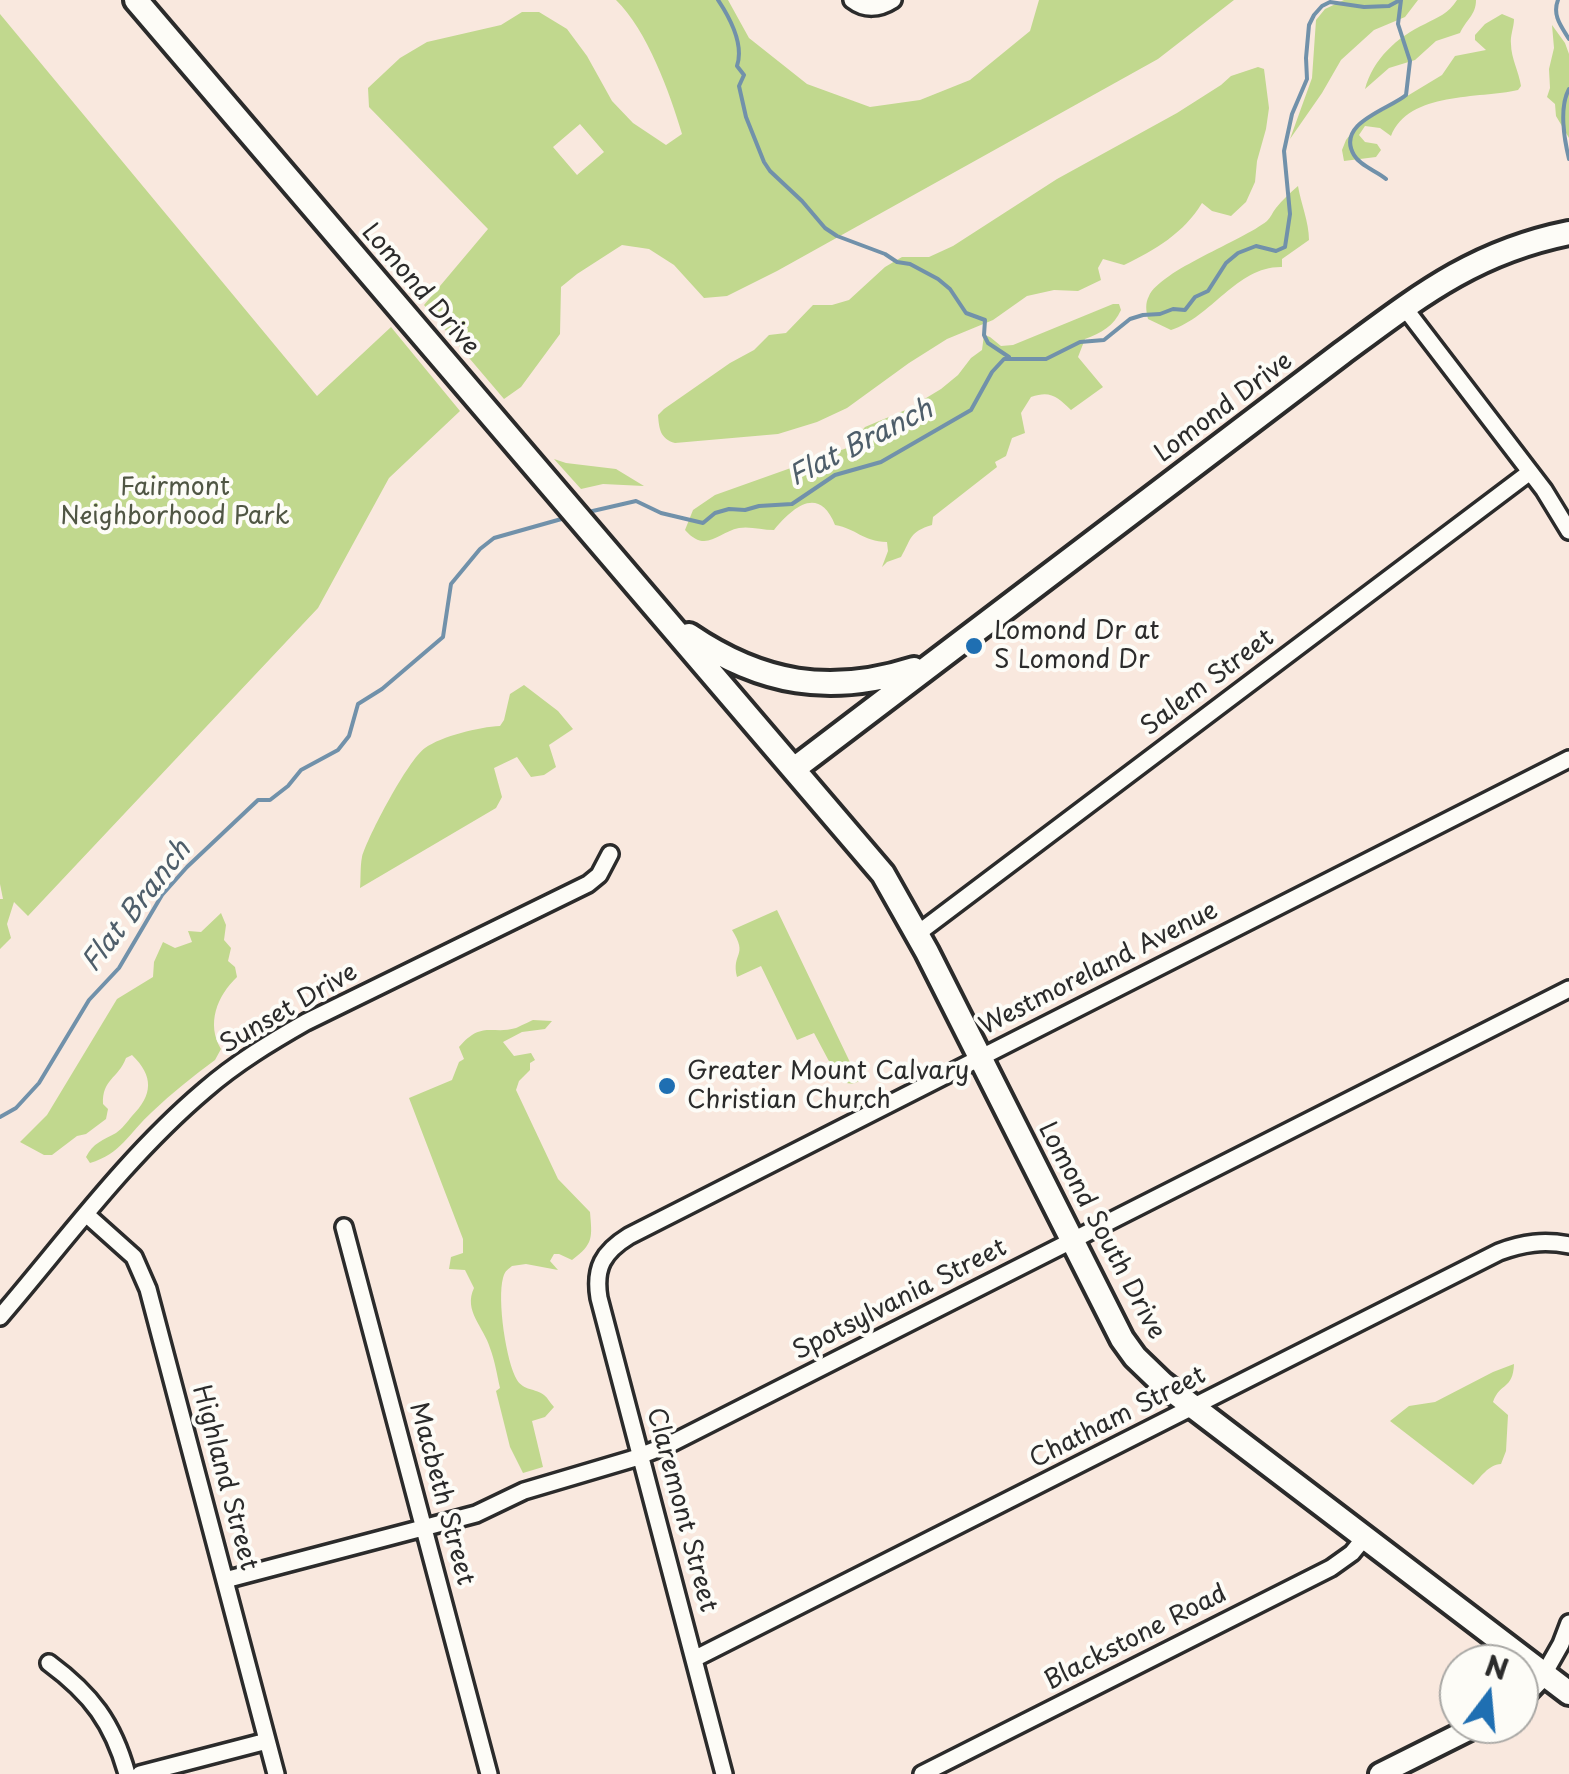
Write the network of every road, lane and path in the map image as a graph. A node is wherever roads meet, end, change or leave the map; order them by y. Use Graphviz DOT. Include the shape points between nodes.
graph roads {
  1 [pos="136,0"];
  2 [pos="852,0"];
  3 [pos="893,0"];
  4 [pos="1569,233"];
  5 [pos="1404,307"];
  6 [pos="1530,472"];
  7 [pos="1569,531"];
  8 [pos="662,615"];
  9 [pos="932,663"];
  10 [pos="1569,759"];
  11 [pos="794,769"];
  12 [pos="610,854"];
  13 [pos="917,934"];
  14 [pos="1569,989"];
  15 [pos="980,1058"];
  16 [pos="88,1215"];
  17 [pos="344,1227"];
  18 [pos="1072,1240"];
  19 [pos="1569,1244"];
  20 [pos="604,1260"];
  21 [pos="0,1318"];
  22 [pos="1194,1408"];
  23 [pos="641,1456"];
  24 [pos="424,1528"];
  25 [pos="1364,1538"];
  26 [pos="225,1580"];
  27 [pos="1569,1623"];
  28 [pos="694,1659"];
  29 [pos="49,1663"];
  30 [pos="1544,1674"];
  31 [pos="1539,1679"];
  32 [pos="1569,1693"];
  33 [pos="267,1741"];
  34 [pos="1440,1744"];
  35 [pos="127,1774"];
  36 [pos="140,1774"];
  37 [pos="276,1774"];
  38 [pos="490,1774"];
  39 [pos="724,1774"];
  40 [pos="922,1774"];
  41 [pos="1380,1774"];
  1 -- 8 [label="main road, Lomond Drive"];
  2 -- 3 [label="street" via="876,8"];
  4 -- 5 [label="main road, Lomond Drive" via="1496,254"];
  5 -- 6 [label="street"];
  5 -- 9 [label="main road, Lomond Drive"];
  6 -- 7 [label="street"];
  6 -- 13 [label="street, Salem Street"];
  8 -- 9 [label="main road, Lomond Drive" via="732,661 786,679 850,682"];
  8 -- 11 [label="main road, Lomond Drive"];
  9 -- 11 [label="main road, Lomond Drive"];
  10 -- 15 [label="street, Westmoreland Avenue"];
  11 -- 13 [label="main road, Lomond South Drive" via="883,874"];
  12 -- 16 [label="street, Sunset Drive" via="588,884 306,1022 240,1063 166,1125"];
  13 -- 15 [label="main road, Lomond South Drive"];
  14 -- 18 [label="street, Spotsylvania Street"];
  15 -- 18 [label="main road, Lomond South Drive"];
  15 -- 20 [label="street, Westmoreland Avenue" via="629,1236"];
  16 -- 21 [label="street, Sunset Drive"];
  16 -- 26 [label="street, Highland Street" via="142,1272"];
  17 -- 24 [label="street, Macbeth Street"];
  18 -- 22 [label="main road, Lomond South Drive" via="1122,1339"];
  18 -- 23 [label="street, Spotsylvania Street"];
  19 -- 22 [label="street, Chatham Street" via="1527,1243 1499,1252"];
  20 -- 23 [label="street, Claremont Street" via="596,1278"];
  22 -- 25 [label="main road, Lomond South Drive"];
  22 -- 28 [label="street, Chatham Street"];
  23 -- 24 [label="street, Spotsylvania Street"];
  23 -- 28 [label="street, Claremont Street"];
  24 -- 26 [label="street, Spotsylvania Street"];
  24 -- 38 [label="street, Macbeth Street"];
  25 -- 30 [label="main road, Lomond South Drive"];
  25 -- 40 [label="street, Blackstone Road" via="1331,1568"];
  26 -- 33 [label="street, Highland Street"];
  27 -- 30 [label="street"];
  28 -- 39 [label="street, Claremont Street"];
  29 -- 35 [label="street" via="99,1710"];
  30 -- 31 [label="street"];
  30 -- 32 [label="main road, Lomond South Drive"];
  33 -- 36 [label="street"];
  33 -- 37 [label="street, Highland Street"];
  34 -- 41 [label="street"];
}
